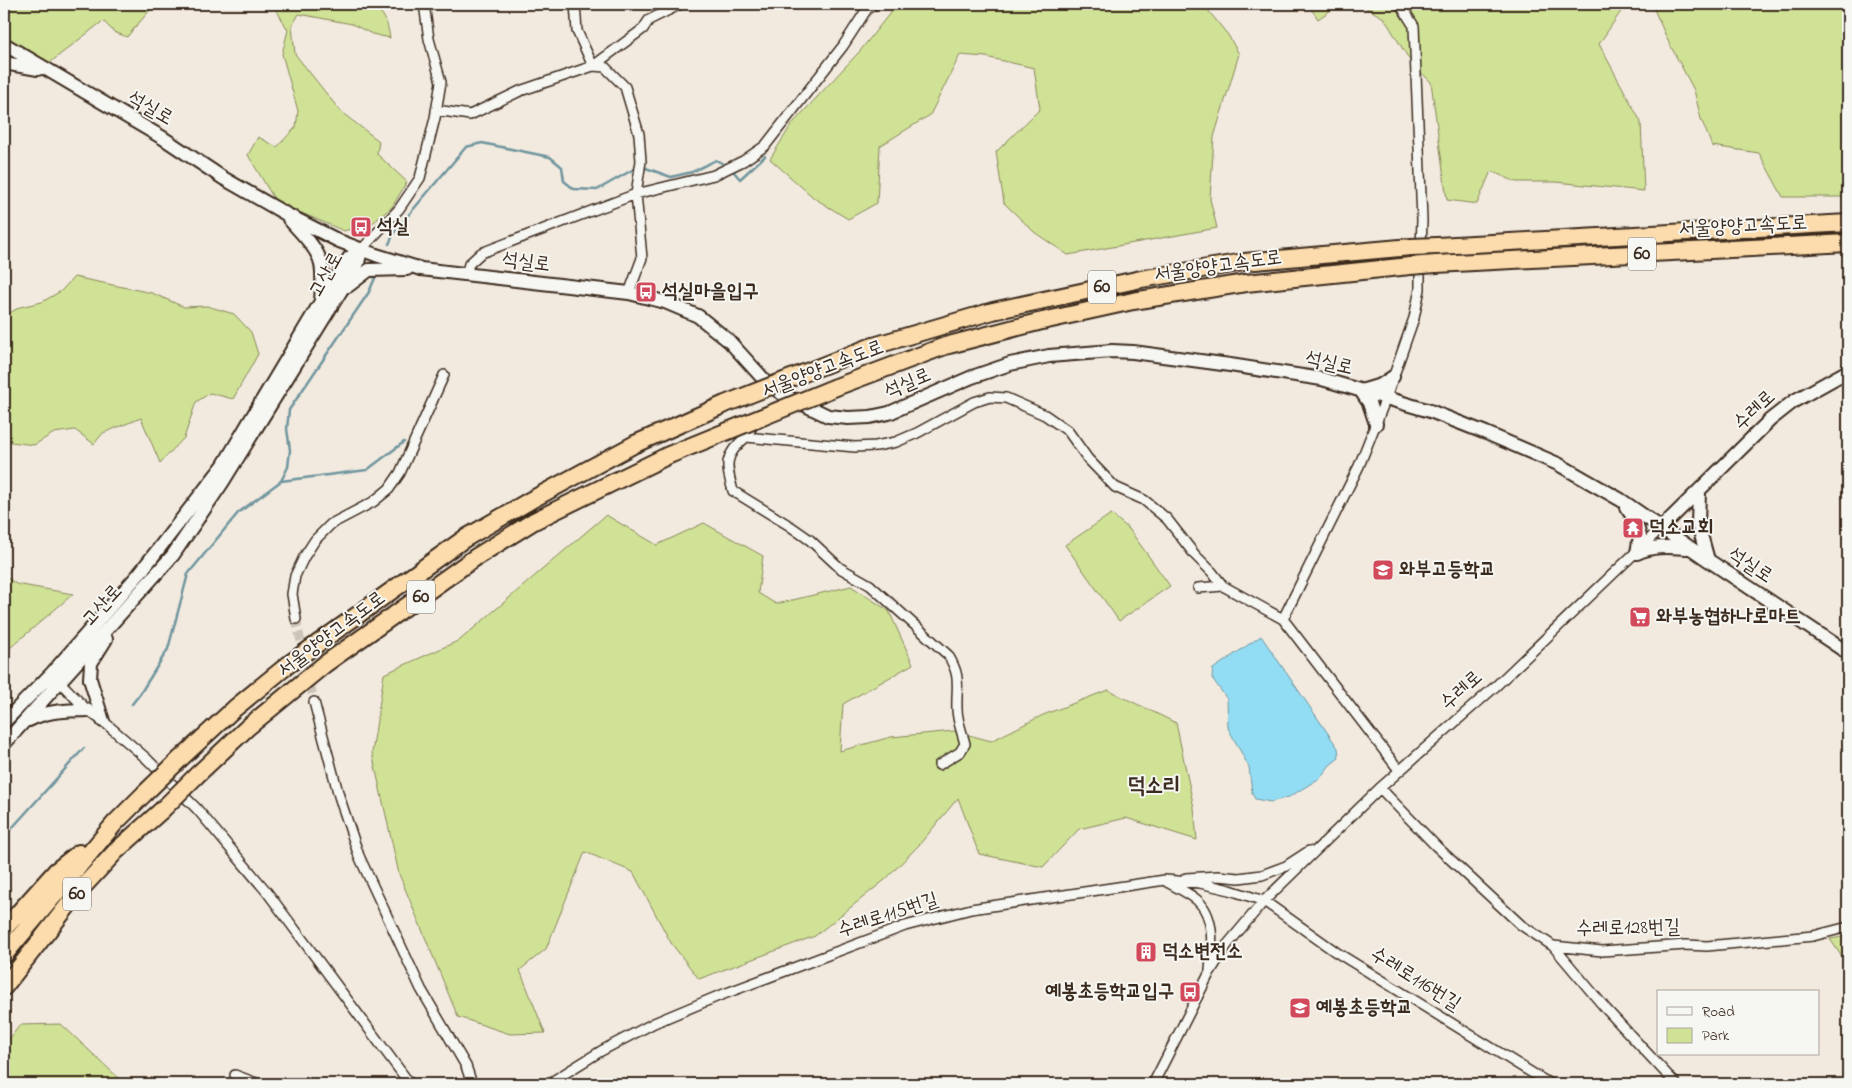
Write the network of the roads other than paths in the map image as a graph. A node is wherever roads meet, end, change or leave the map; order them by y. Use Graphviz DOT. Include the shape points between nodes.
graph roads {
  1 [pos="424,4"];
  2 [pos="575,4"];
  3 [pos="681,4"];
  4 [pos="874,4"];
  5 [pos="1400,4"];
  6 [pos="5,45"];
  7 [pos="4,63"];
  8 [pos="593,66"];
  9 [pos="46,70"];
  10 [pos="436,110"];
  11 [pos="636,194"];
  12 [pos="286,214"];
  13 [pos="1848,222"];
  14 [pos="1848,243"];
  15 [pos="361,250"];
  16 [pos="421,268"];
  17 [pos="466,275"];
  18 [pos="342,290"];
  19 [pos="629,293"];
  20 [pos="320,303"];
  21 [pos="1848,371"];
  22 [pos="444,375"];
  23 [pos="1393,378"];
  24 [pos="1361,391"];
  25 [pos="784,395"];
  26 [pos="1386,398"];
  27 [pos="1376,424"];
  28 [pos="746,437"];
  29 [pos="1699,492"];
  30 [pos="1621,500"];
  31 [pos="1661,528"];
  32 [pos="1691,549"];
  33 [pos="1637,553"];
  34 [pos="1708,560"];
  35 [pos="1222,586"];
  36 [pos="1198,588"];
  37 [pos="119,616"];
  38 [pos="296,619"];
  39 [pos="1283,619"];
  40 [pos="1848,653"];
  41 [pos="56,678"];
  42 [pos="314,702"];
  43 [pos="87,710"];
  44 [pos="103,721"];
  45 [pos="4,722"];
  46 [pos="23,723"];
  47 [pos="4,744"];
  48 [pos="939,765"];
  49 [pos="1399,770"];
  50 [pos="1380,788"];
  51 [pos="115,823"];
  52 [pos="1318,847"];
  53 [pos="1166,881"];
  54 [pos="1264,901"];
  55 [pos="52,926"];
  56 [pos="1848,927"];
  57 [pos="4,929"];
  58 [pos="1553,946"];
  59 [pos="4,955"];
  60 [pos="1210,972"];
  61 [pos="4,987"];
  62 [pos="4,998"];
  63 [pos="235,1075"];
  64 [pos="259,1084"];
  65 [pos="410,1084"];
  66 [pos="472,1084"];
  67 [pos="548,1084"];
  68 [pos="1153,1084"];
  69 [pos="1550,1084"];
  70 [pos="1676,1084"];
  1 -- 10 [label="street" via="429,39 441,82"];
  2 -- 8 [label="street" via="577,31"];
  3 -- 8 [label="street" via="649,20 643,29"];
  4 -- 11 [label="street" via="765,146 714,175"];
  5 -- 23 [label="street" via="1414,26 1422,220 1420,289 1414,318"];
  6 -- 7 [label="main road"];
  6 -- 9 [label="main road, 석실로"];
  7 -- 9 [label="main road"];
  8 -- 10 [label="street" via="520,91 470,115"];
  8 -- 11 [label="street" via="605,67 625,87 639,134 641,161"];
  9 -- 12 [label="main road, 석실로"];
  10 -- 15 [label="street" via="420,178 399,209"];
  11 -- 17 [label="street" via="480,253 469,264"];
  11 -- 19 [label="street" via="642,258"];
  12 -- 15 [label="main road, 석실로"];
  12 -- 20 [label="main road" via="320,260"];
  13 -- 51 [label="highway, 서울양양고속도로 / 60, bridge" via="1411,247 1244,262 1141,279 993,311 870,348 725,404 636,444 464,539 289,664 235,708"];
  14 -- 55 [label="highway, 서울양양고속도로 / 60, bridge" via="1436,264 1246,283 1133,301 1038,322 944,346 836,387 669,456 534,521 476,558 325,664 248,726 116,851"];
  15 -- 16 [label="main road, 석실로"];
  15 -- 18 [label="main road, 고산로" via="358,263"];
  15 -- 20 [label="main road, 고산로" via="349,258"];
  16 -- 17 [label="main road, 석실로"];
  16 -- 18 [label="main road" via="368,270"];
  17 -- 19 [label="main road, 석실로"];
  18 -- 37 [label="main road, 고산로" via="222,483 173,554"];
  19 -- 25 [label="main road, 석실로" via="665,302 698,316 729,341 767,384"];
  20 -- 41 [label="main road, 고산로" via="223,466"];
  21 -- 29 [label="main road, 수레로" via="1782,410"];
  22 -- 38 [label="street" via="400,473 389,489 373,502 331,524 304,557 295,576 292,594"];
  23 -- 24 [label="main road"];
  23 -- 26 [label="street"];
  24 -- 25 [label="main road, 석실로" via="1294,375 1112,351 1049,356 1010,364 889,413 870,417 828,416"];
  24 -- 26 [label="main road, 석실로"];
  24 -- 27 [label="main road"];
  25 -- 28 [label="street" via="781,402 758,416"];
  26 -- 27 [label="street"];
  26 -- 30 [label="main road, 석실로" via="1430,411 1558,464"];
  27 -- 39 [label="street" via="1359,466"];
  28 -- 35 [label="street" via="846,447 876,446 917,434 974,402 990,397 1006,398 1045,415 1068,431 1088,459 1115,487 1144,500 1167,519"];
  28 -- 48 [label="street" via="728,457 733,492 790,526 840,568 870,585 948,655 956,668 956,710 965,744 960,752"];
  29 -- 31 [label="main road, 수레로"];
  29 -- 34 [label="main road" via="1698,524"];
  30 -- 31 [label="main road, 석실로"];
  30 -- 33 [label="main road" via="1638,529"];
  31 -- 32 [label="main road, 석실로"];
  31 -- 33 [label="street, 수레로"];
  32 -- 33 [label="main road" via="1658,546"];
  32 -- 34 [label="main road, 석실로"];
  33 -- 49 [label="street, 수레로" via="1497,685"];
  34 -- 40 [label="main road, 석실로"];
  35 -- 36 [label="street"];
  35 -- 39 [label="street"];
  37 -- 41 [label="main road, 고산로"];
  37 -- 44 [label="main road" via="91,663 90,679"];
  39 -- 49 [label="street"];
  41 -- 43 [label="street"];
  41 -- 45 [label="main road, 고산로"];
  41 -- 46 [label="main road, 고산로"];
  42 -- 66 [label="street" via="359,856 421,989 466,1066"];
  43 -- 44 [label="street"];
  43 -- 46 [label="main road" via="56,710"];
  44 -- 65 [label="street" via="197,809 267,892"];
  46 -- 47 [label="main road, 고산로"];
  49 -- 50 [label="street, 수레로"];
  50 -- 52 [label="street, 수레로"];
  50 -- 58 [label="street, 수레로128번길" via="1436,846 1521,925"];
  51 -- 57 [label="highway" via="56,872"];
  51 -- 59 [label="highway, 서울양양고속도로 / 60"];
  52 -- 53 [label="street" via="1286,866 1262,875 1239,878 1199,876"];
  52 -- 54 [label="street, 수레로"];
  53 -- 54 [label="street, 수레로115번길" via="1200,883"];
  53 -- 60 [label="street" via="1197,900 1205,910 1212,942"];
  53 -- 67 [label="street, 수레로115번길" via="971,909 905,926 716,997 654,1024 601,1051"];
  54 -- 60 [label="street, 수레로" via="1227,945"];
  54 -- 69 [label="street, 수레로116번길" via="1336,952"];
  55 -- 61 [label="highway, 서울양양고속도로 / 60"];
  55 -- 62 [label="highway"];
  56 -- 58 [label="street, 수레로128번길" via="1812,936 1707,946 1577,950"];
  58 -- 70 [label="street"];
  60 -- 68 [label="street, 수레로"];
  63 -- 64 [label="street"];
}
